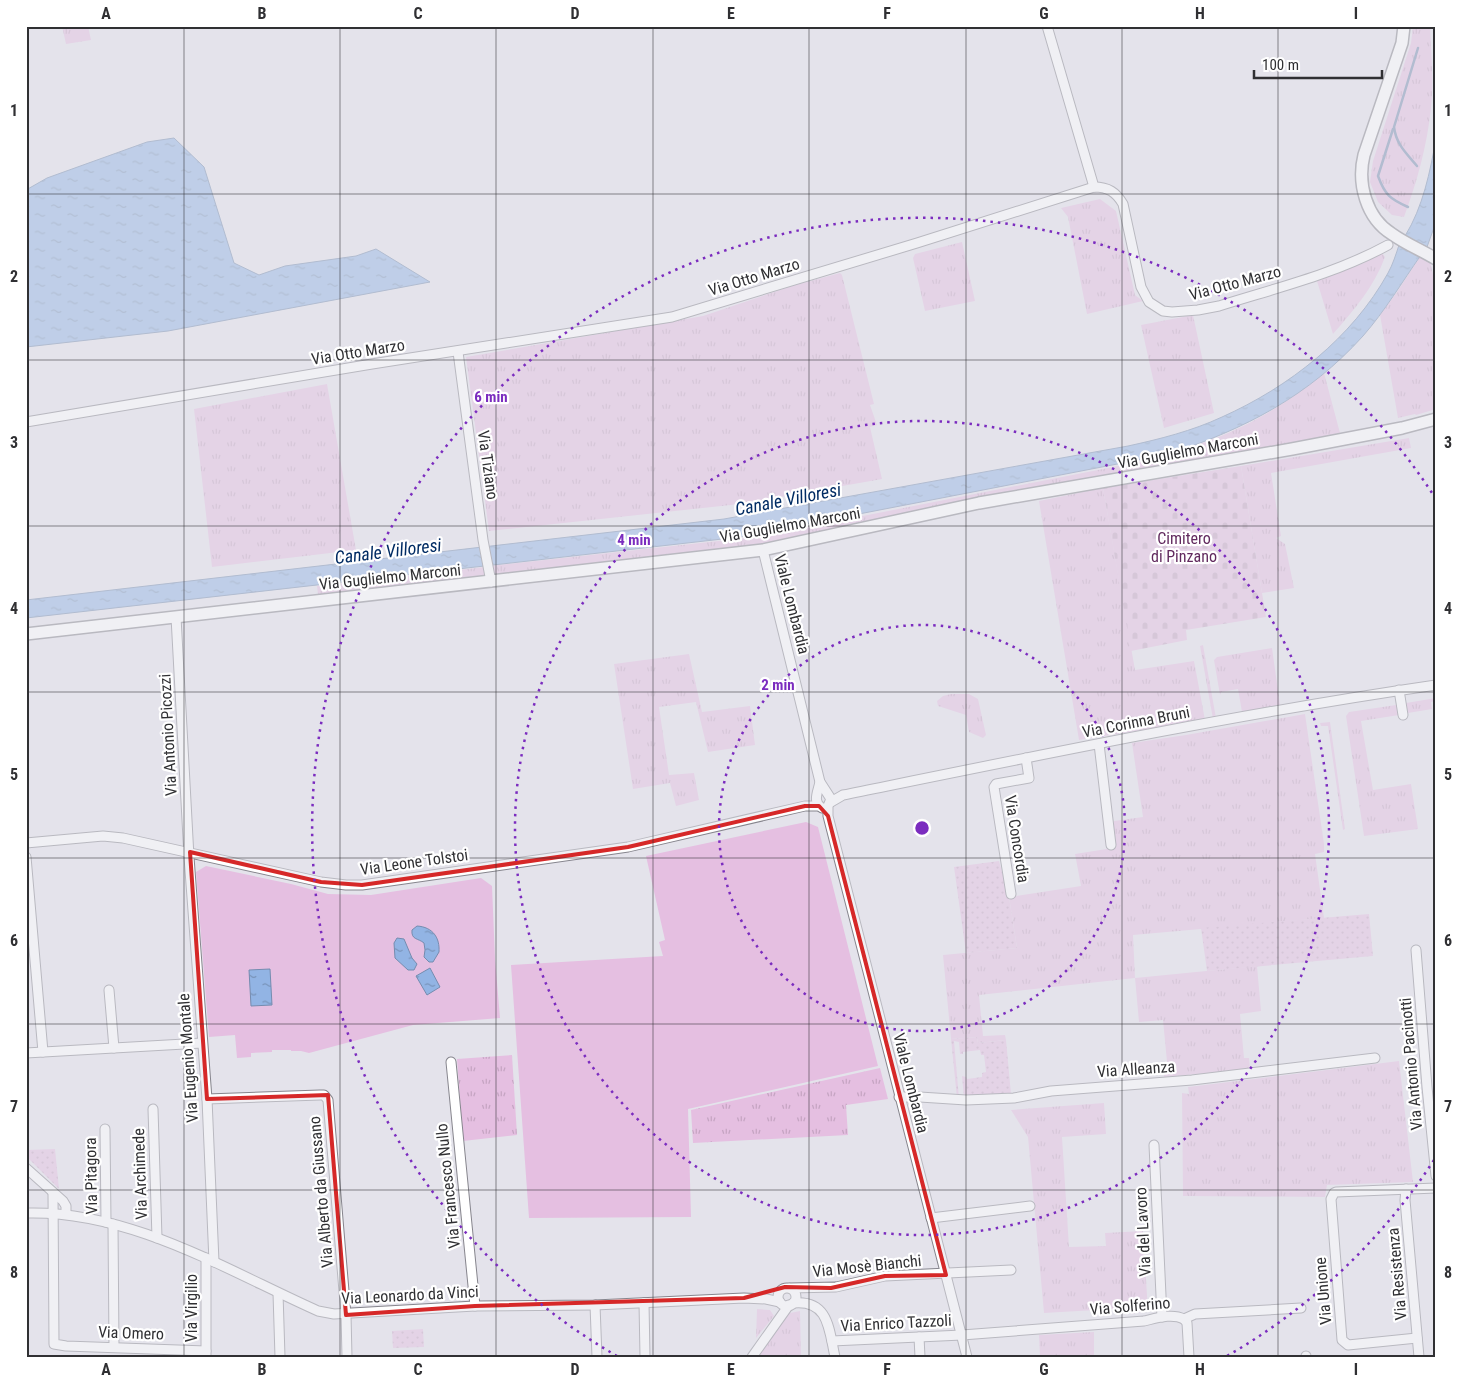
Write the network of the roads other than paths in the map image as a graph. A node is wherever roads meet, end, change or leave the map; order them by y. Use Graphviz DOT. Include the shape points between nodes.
graph roads {
  1 [pos="1047,26"];
  2 [pos="1404,26"];
  3 [pos="1094,187"];
  4 [pos="1388,245"];
  5 [pos="1436,259"];
  6 [pos="458,352"];
  7 [pos="1435,419"];
  8 [pos="26,422"];
  9 [pos="763,550"];
  10 [pos="489,576"];
  11 [pos="176,616"];
  12 [pos="26,634"];
  13 [pos="1436,685"];
  14 [pos="1399,690"];
  15 [pos="1403,715"];
  16 [pos="1099,744"];
  17 [pos="1026,758"];
  18 [pos="824,800"];
  19 [pos="26,843"];
  20 [pos="1111,845"];
  21 [pos="190,852"];
  22 [pos="26,857"];
  23 [pos="1011,894"];
  24 [pos="1416,950"];
  25 [pos="109,990"];
  26 [pos="202,1043"];
  27 [pos="114,1048"];
  28 [pos="43,1052"];
  29 [pos="26,1053"];
  30 [pos="1375,1058"];
  31 [pos="452,1062"];
  32 [pos="899,1097"];
  33 [pos="207,1099"];
  34 [pos="153,1109"];
  35 [pos="105,1129"];
  36 [pos="1154,1145"];
  37 [pos="26,1168"];
  38 [pos="1436,1176"];
  39 [pos="1436,1188"];
  40 [pos="1406,1189"];
  41 [pos="53,1193"];
  42 [pos="1030,1206"];
  43 [pos="53,1212"];
  44 [pos="26,1213"];
  45 [pos="66,1214"];
  46 [pos="931,1218"];
  47 [pos="110,1223"];
  48 [pos="157,1238"];
  49 [pos="210,1260"];
  50 [pos="1011,1270"];
  51 [pos="946,1274"];
  52 [pos="790,1288"];
  53 [pos="780,1290"];
  54 [pos="278,1293"];
  55 [pos="744,1298"];
  56 [pos="644,1303"];
  57 [pos="786,1304"];
  58 [pos="595,1305"];
  59 [pos="475,1306"];
  60 [pos="1301,1308"];
  61 [pos="346,1315"];
  62 [pos="1162,1317"];
  63 [pos="1184,1319"];
  64 [pos="962,1335"];
  65 [pos="919,1337"];
  66 [pos="1417,1338"];
  67 [pos="832,1341"];
  68 [pos="114,1347"];
  69 [pos="127,1352"];
  70 [pos="206,1354"];
  71 [pos="280,1357"];
  72 [pos="347,1357"];
  73 [pos="597,1357"];
  74 [pos="645,1357"];
  75 [pos="752,1357"];
  76 [pos="835,1357"];
  77 [pos="920,1357"];
  78 [pos="967,1357"];
  79 [pos="1189,1357"];
  80 [pos="1419,1357"];
  1 -- 3 [label="street"];
  2 -- 5 [label="street" via="1402,43 1364,155 1361,175 1364,194 1374,216 1386,231"];
  3 -- 4 [label="street, Via Otto Marzo" via="1111,190 1123,204 1141,287 1149,302 1163,311 1194,311 1219,306 1340,268"];
  3 -- 6 [label="street, Via Otto Marzo" via="685,314"];
  6 -- 8 [label="street, Via Otto Marzo"];
  6 -- 10 [label="street, Via Tiziano"];
  7 -- 9 [label="street, Via Guglielmo Marconi" via="1402,428 979,503"];
  9 -- 10 [label="street, Via Guglielmo Marconi"];
  9 -- 18 [label="street, Viale Lombardia"];
  10 -- 11 [label="street, Via Guglielmo Marconi"];
  11 -- 12 [label="street, Via Guglielmo Marconi"];
  11 -- 21 [label="street, Via Antonio Picozzi"];
  13 -- 14 [label="street, Via Corinna Bruni"];
  14 -- 15 [label="street"];
  14 -- 16 [label="street, Via Corinna Bruni"];
  16 -- 17 [label="street, Via Corinna Bruni"];
  16 -- 20 [label="street"];
  17 -- 18 [label="street, Via Corinna Bruni"];
  17 -- 23 [label="street, Via Concordia" via="1029,778 994,787"];
  18 -- 21 [label="street, Via Leone Tolstoi" via="628,847 362,885 321,882"];
  18 -- 32 [label="street, Viale Lombardia"];
  19 -- 21 [label="street, Via Leone Tolstoi" via="103,836"];
  21 -- 26 [label="street, Via Eugenio Montale"];
  22 -- 28 [label="street"];
  24 -- 38 [label="street, Via Antonio Pacinotti"];
  25 -- 27 [label="street"];
  26 -- 27 [label="street"];
  26 -- 33 [label="street, Via Eugenio Montale"];
  27 -- 28 [label="street"];
  28 -- 29 [label="street"];
  30 -- 32 [label="street, Via Alleanza" via="1192,1080 1051,1090 1014,1098"];
  31 -- 59 [label="street, Via Francesco Nullo"];
  32 -- 46 [label="street, Viale Lombardia"];
  33 -- 49 [label="street, Via Eugenio Montale"];
  33 -- 61 [label="street, Via Alberto da Giussano" via="326,1097"];
  34 -- 48 [label="street, Via Archimede"];
  35 -- 47 [label="street, Via Pitagora"];
  36 -- 62 [label="street, Via del Lavoro"];
  37 -- 41 [label="street"];
  39 -- 40 [label="street"];
  40 -- 66 [label="street, Via Resistenza"];
  40 -- 66 [label="street, Via Unione" via="1334,1193 1331,1199 1342,1340 1348,1345"];
  41 -- 43 [label="street"];
  41 -- 45 [label="street" via="65,1204"];
  42 -- 46 [label="street"];
  43 -- 44 [label="street, Via Leonardo da Vinci"];
  43 -- 45 [label="street, Via Leonardo da Vinci"];
  43 -- 68 [label="street, Via Omero" via="54,1344"];
  45 -- 47 [label="street, Via Leonardo da Vinci"];
  46 -- 51 [label="street, Viale Lombardia"];
  47 -- 48 [label="street, Via Leonardo da Vinci"];
  47 -- 68 [label="street, Via Pitagora"];
  48 -- 49 [label="street, Via Leonardo da Vinci"];
  49 -- 54 [label="street, Via Leonardo da Vinci"];
  49 -- 70 [label="street, Via Virgilio"];
  50 -- 51 [label="street, Via Mosè Bianchi"];
  51 -- 52 [label="street, Via Mosè Bianchi" via="885,1276 836,1287"];
  51 -- 64 [label="street, Viale Lombardia"];
  52 -- 53 [label="street"];
  52 -- 57 [label="street" via="796,1296"];
  53 -- 55 [label="street, Via Leonardo da Vinci"];
  53 -- 57 [label="street" via="778,1296"];
  54 -- 61 [label="street, Via Leonardo da Vinci" via="318,1311"];
  54 -- 71 [label="street"];
  55 -- 56 [label="street, Via Leonardo da Vinci"];
  55 -- 57 [label="street, Via Leonardo da Vinci"];
  56 -- 58 [label="street, Via Leonardo da Vinci"];
  56 -- 74 [label="street"];
  57 -- 67 [label="street, Via Leonardo da Vinci" via="801,1303 820,1309"];
  57 -- 75 [label="street" via="781,1318"];
  58 -- 59 [label="street, Via Leonardo da Vinci"];
  58 -- 73 [label="street"];
  59 -- 61 [label="street, Via Leonardo da Vinci"];
  60 -- 63 [label="street, Via Solferino" via="1195,1314"];
  61 -- 72 [label="street"];
  62 -- 63 [label="street, Via Solferino"];
  62 -- 64 [label="street, Via Solferino"];
  63 -- 79 [label="street"];
  64 -- 65 [label="street, Via Enrico Tazzoli"];
  64 -- 78 [label="street, Viale Lombardia"];
  65 -- 67 [label="street, Via Enrico Tazzoli"];
  65 -- 77 [label="street"];
  66 -- 80 [label="street, Via Resistenza"];
  67 -- 76 [label="street, Via Leonardo da Vinci"];
  68 -- 69 [label="street, Via Omero"];
  69 -- 70 [label="street, Via Omero"];
}
